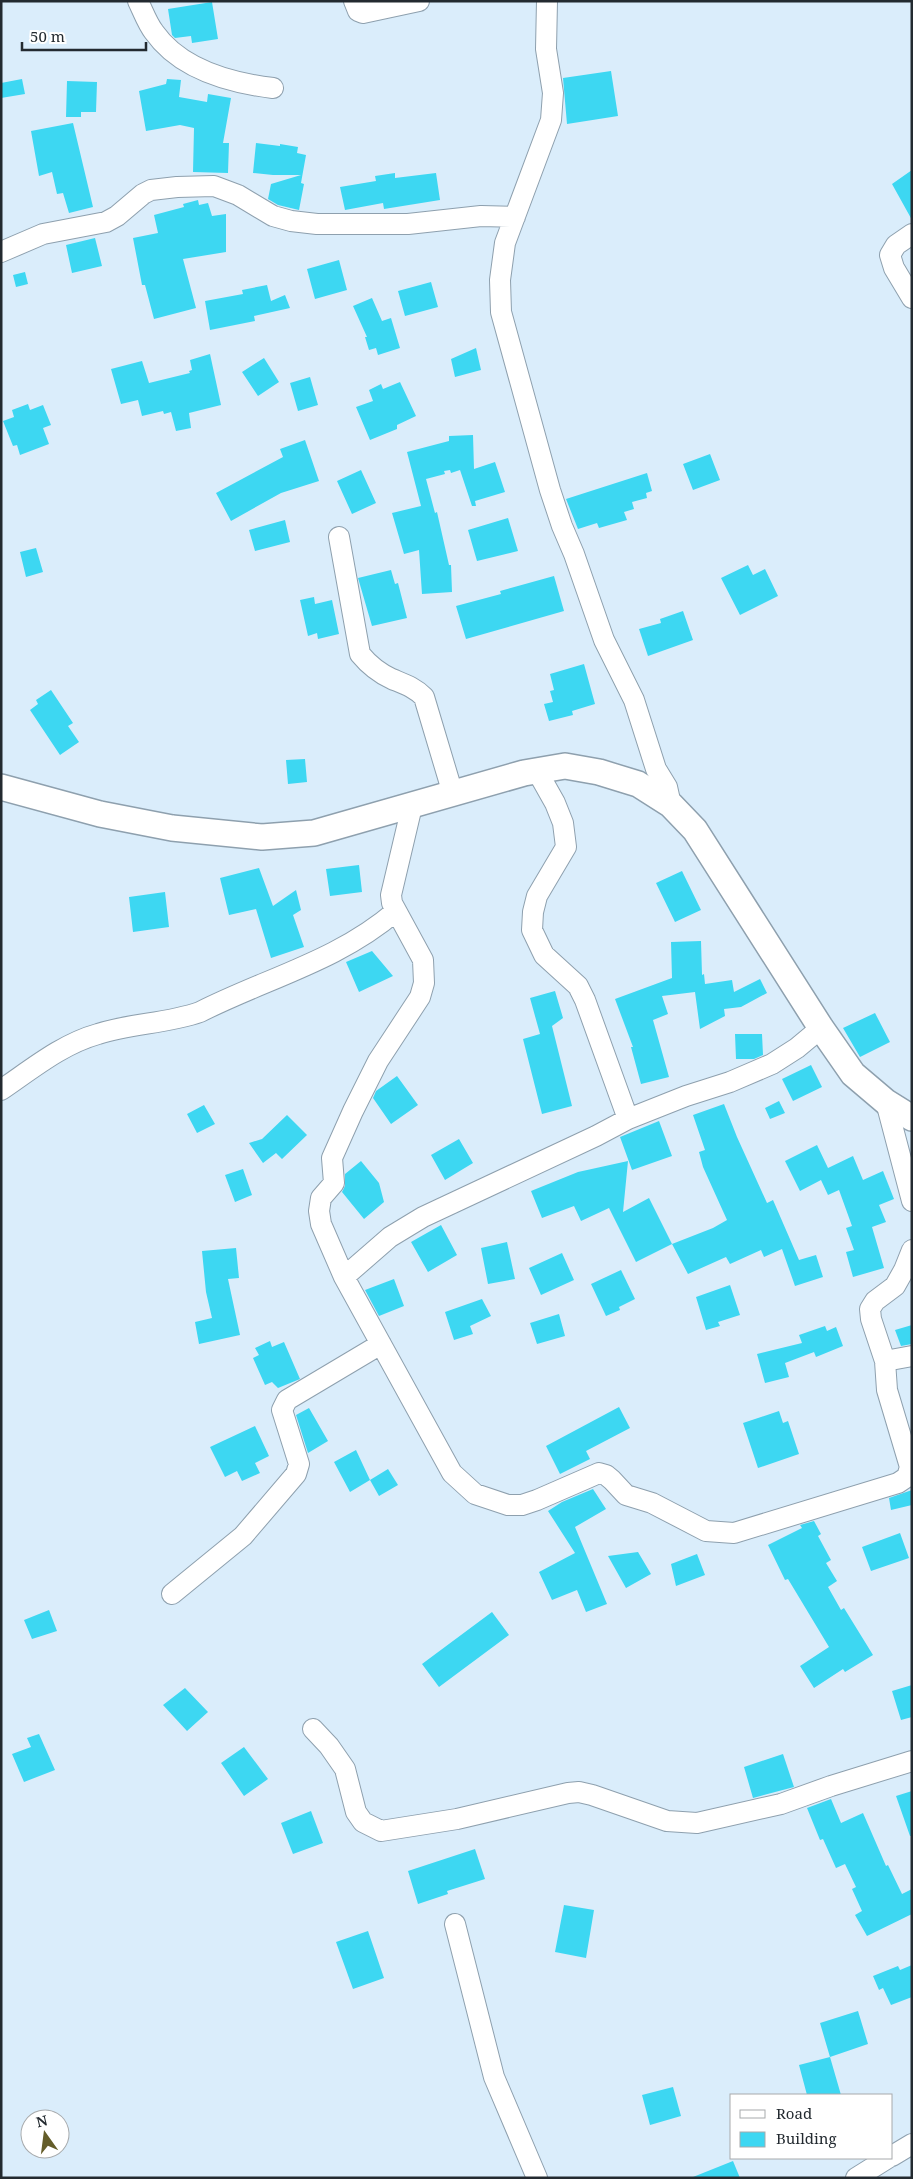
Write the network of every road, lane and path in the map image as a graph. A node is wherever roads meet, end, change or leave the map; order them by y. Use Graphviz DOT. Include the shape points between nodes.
graph roads {
  1 [pos="138,1"];
  2 [pos="354,1"];
  3 [pos="419,1"];
  4 [pos="547,1"];
  5 [pos="273,88"];
  6 [pos="515,217"];
  7 [pos="912,234"];
  8 [pos="1,252"];
  9 [pos="912,298"];
  10 [pos="339,537"];
  11 [pos="537,771"];
  12 [pos="1,787"];
  13 [pos="453,794"];
  14 [pos="671,805"];
  15 [pos="412,806"];
  16 [pos="396,911"];
  17 [pos="821,1028"];
  18 [pos="1,1090"];
  19 [pos="886,1102"];
  20 [pos="912,1118"];
  21 [pos="628,1119"];
  22 [pos="912,1201"];
  23 [pos="912,1250"];
  24 [pos="344,1277"];
  25 [pos="381,1344"];
  26 [pos="912,1356"];
  27 [pos="885,1361"];
  28 [pos="172,1594"];
  29 [pos="313,1729"];
  30 [pos="912,1761"];
  31 [pos="455,1924"];
  32 [pos="912,2144"];
  33 [pos="893,2155"];
  34 [pos="886,2159"];
  35 [pos="537,2178"];
  36 [pos="856,2178"];
  1 -- 5 [label="street" via="154,32 177,56 241,84"];
  2 -- 3 [label="street" via="363,13"];
  4 -- 6 [label="street" via="546,49 554,98 551,120"];
  6 -- 8 [label="street" via="408,224 291,222 273,216 224,189 214,186 177,187 151,190 106,222 43,234"];
  6 -- 14 [label="street" via="505,243 500,280 501,312 562,526 595,618 634,700"];
  7 -- 9 [label="street" via="896,245 890,255"];
  10 -- 13 [label="street" via="360,654 371,666 417,690 424,697"];
  11 -- 13 [label="street"];
  11 -- 14 [label="street" via="565,766 600,772 638,784"];
  11 -- 21 [label="street" via="555,804 566,847 536,896 532,930 544,955 578,986"];
  12 -- 15 [label="street" via="100,814 172,828 262,837 314,833"];
  13 -- 15 [label="street"];
  14 -- 17 [label="street" via="694,830"];
  15 -- 16 [label="street" via="391,895"];
  16 -- 18 [label="street" via="349,946 200,1012 176,1020 98,1034 67,1046"];
  16 -- 24 [label="street" via="424,960 424,983 420,997 378,1061 352,1111 332,1158 334,1183 321,1198 321,1224"];
  17 -- 19 [label="street" via="853,1074"];
  17 -- 21 [label="street" via="772,1064"];
  19 -- 20 [label="street"];
  19 -- 22 [label="street"];
  21 -- 24 [label="street" via="422,1217 390,1237"];
  23 -- 27 [label="street" via="895,1286 875,1301 870,1309"];
  24 -- 25 [label="street"];
  25 -- 27 [label="street" via="452,1473 475,1494 508,1505 522,1505 598,1474 606,1475 626,1495 652,1503 706,1531 720,1534 734,1533 907,1478 910,1467 887,1390"];
  25 -- 28 [label="street" via="287,1400 282,1410 299,1464 296,1474 243,1536"];
  26 -- 27 [label="street"];
  29 -- 30 [label="street" via="345,1769 356,1812 363,1822 381,1831 457,1819 579,1792 667,1821 696,1823 781,1804"];
  31 -- 35 [label="street" via="494,2077"];
  32 -- 33 [label="street"];
  34 -- 36 [label="street"];
}
